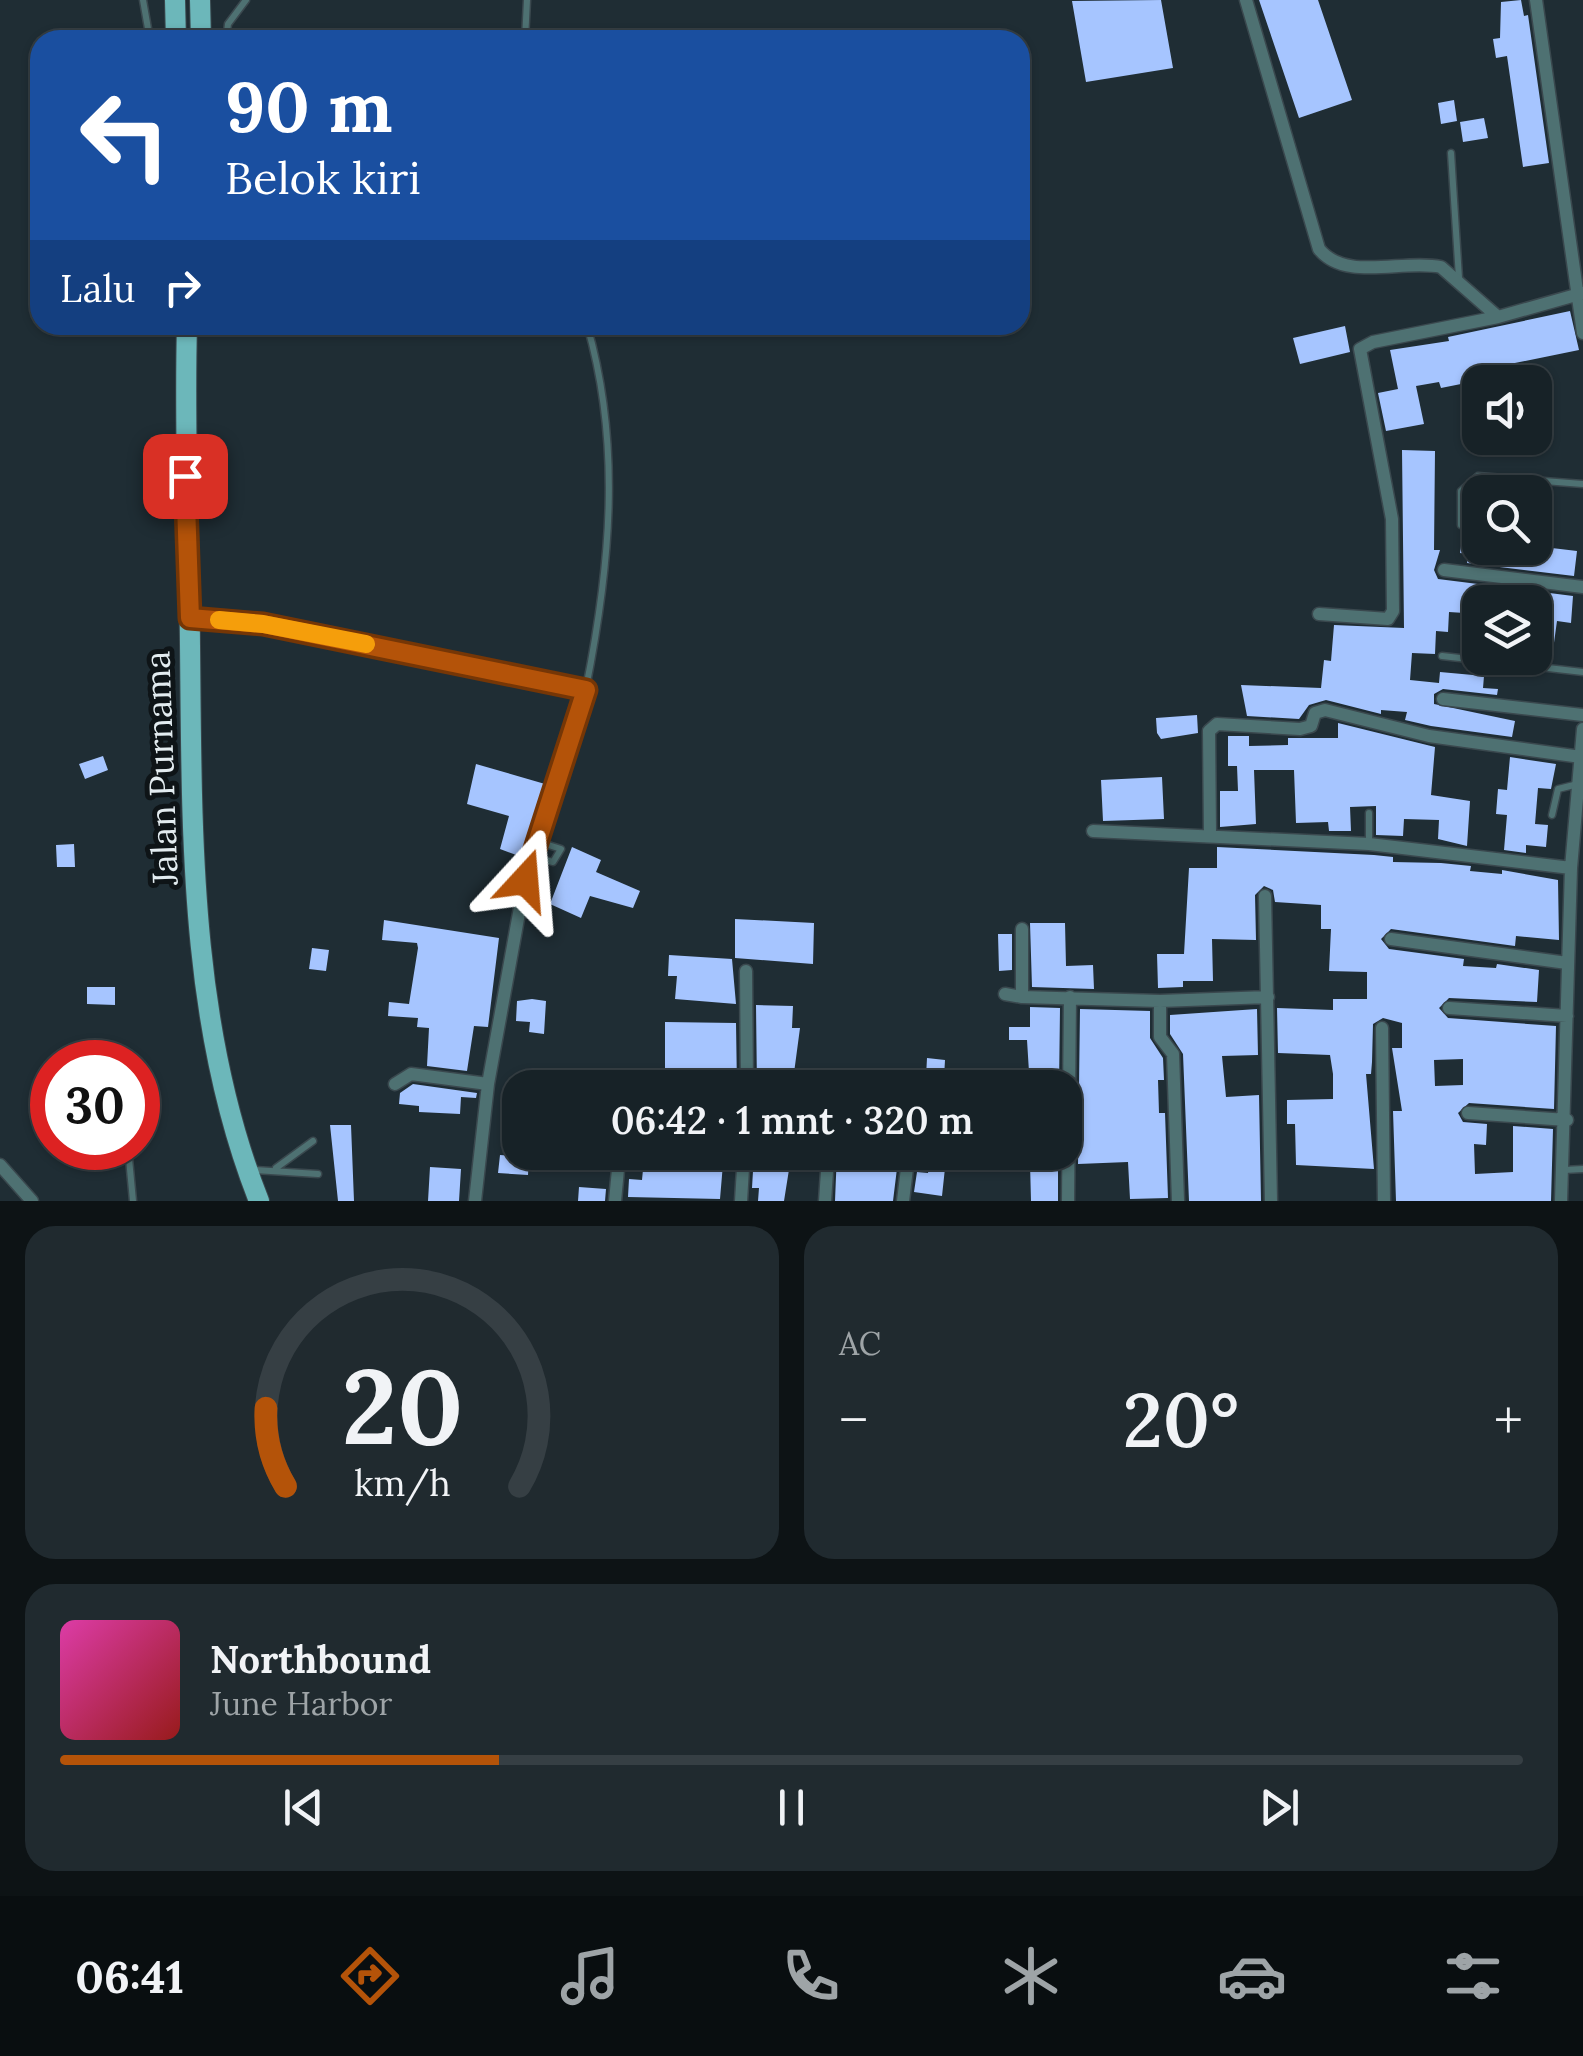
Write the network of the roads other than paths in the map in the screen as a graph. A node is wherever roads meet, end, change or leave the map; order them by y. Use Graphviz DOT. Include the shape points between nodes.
graph roads {
  1 [pos="143,0"];
  2 [pos="175,0"];
  3 [pos="200,0"];
  4 [pos="246,0"];
  5 [pos="526,0"];
  6 [pos="1246,0"];
  7 [pos="1536,0"];
  8 [pos="148,30"];
  9 [pos="176,30"];
  10 [pos="201,30"];
  11 [pos="227,30"];
  12 [pos="525,30"];
  13 [pos="1451,154"];
  14 [pos="1459,279"];
  15 [pos="1581,294"];
  16 [pos="1498,317"];
  17 [pos="1583,333"];
  18 [pos="187,335"];
  19 [pos="590,335"];
  20 [pos="1583,484"];
  21 [pos="1461,525"];
  22 [pos="1444,570"];
  23 [pos="1583,586"];
  24 [pos="1318,614"];
  25 [pos="190,618"];
  26 [pos="1442,656"];
  27 [pos="1583,672"];
  28 [pos="586,690"];
  29 [pos="1443,699"];
  30 [pos="1583,715"];
  31 [pos="1583,730"];
  32 [pos="1580,757"];
  33 [pos="1580,784"];
  34 [pos="1369,813"];
  35 [pos="1552,815"];
  36 [pos="1092,831"];
  37 [pos="1210,834"];
  38 [pos="538,841"];
  39 [pos="1368,844"];
  40 [pos="533,857"];
  41 [pos="1571,868"];
  42 [pos="1265,896"];
  43 [pos="1022,929"];
  44 [pos="1391,938"];
  45 [pos="1567,963"];
  46 [pos="746,971"];
  47 [pos="1005,994"];
  48 [pos="1022,997"];
  49 [pos="1070,997"];
  50 [pos="1268,997"];
  51 [pos="1160,1001"];
  52 [pos="1449,1008"];
  53 [pos="1566,1016"];
  54 [pos="1382,1028"];
  55 [pos="747,1070"];
  56 [pos="394,1084"];
  57 [pos="488,1084"];
  58 [pos="1468,1113"];
  59 [pos="1566,1120"];
  60 [pos="1583,1121"];
  61 [pos="313,1141"];
  62 [pos="0,1165"];
  63 [pos="276,1169"];
  64 [pos="1583,1169"];
  65 [pos="130,1170"];
  66 [pos="247,1170"];
  67 [pos="617,1170"];
  68 [pos="743,1170"];
  69 [pos="827,1170"];
  70 [pos="906,1170"];
  71 [pos="1562,1170"];
  72 [pos="318,1174"];
  73 [pos="32,1201"];
  74 [pos="133,1201"];
  75 [pos="260,1201"];
  76 [pos="475,1201"];
  77 [pos="615,1201"];
  78 [pos="741,1201"];
  79 [pos="825,1201"];
  80 [pos="902,1201"];
  81 [pos="1068,1201"];
  82 [pos="1178,1201"];
  83 [pos="1271,1201"];
  84 [pos="1384,1201"];
  85 [pos="1560,1201"];
  1 -- 8 [label="lane"];
  2 -- 9 [label="main road"];
  3 -- 10 [label="main road"];
  4 -- 11 [label="lane"];
  5 -- 12 [label="lane"];
  6 -- 14 [label="street" via="1319,250 1335,264 1426,264"];
  7 -- 15 [label="street"];
  13 -- 14 [label="lane"];
  14 -- 16 [label="street"];
  15 -- 16 [label="street"];
  15 -- 17 [label="street"];
  16 -- 24 [label="street" via="1360,350 1392,519 1392,611 1388,619"];
  18 -- 25 [label="main road, Jalan Purnama"];
  19 -- 28 [label="lane" via="603,380 610,507"];
  20 -- 21 [label="lane" via="1478,476 1461,492"];
  22 -- 23 [label="street"];
  25 -- 28 [label="street" via="263,624"];
  25 -- 66 [label="main road, Jalan Purnama" via="192,834 206,996 225,1102"];
  26 -- 27 [label="lane"];
  28 -- 38 [label="street"];
  29 -- 30 [label="street"];
  31 -- 32 [label="street"];
  32 -- 33 [label="street"];
  32 -- 37 [label="street" via="1429,736 1325,710 1300,729 1217,724 1208,731"];
  33 -- 35 [label="lane" via="1558,789"];
  33 -- 41 [label="street"];
  34 -- 39 [label="lane"];
  36 -- 37 [label="street"];
  37 -- 39 [label="street"];
  38 -- 40 [label="street"];
  38 -- 40 [label="lane" via="561,849 554,862"];
  39 -- 41 [label="street"];
  40 -- 57 [label="street"];
  41 -- 45 [label="street"];
  42 -- 50 [label="street"];
  43 -- 48 [label="street"];
  44 -- 45 [label="street"];
  45 -- 53 [label="street"];
  46 -- 55 [label="street"];
  47 -- 48 [label="street"];
  48 -- 49 [label="street"];
  49 -- 51 [label="street"];
  49 -- 81 [label="street"];
  50 -- 51 [label="street"];
  50 -- 83 [label="street"];
  51 -- 82 [label="street" via="1160,1036 1173,1054"];
  52 -- 53 [label="street"];
  53 -- 59 [label="street"];
  54 -- 84 [label="street"];
  56 -- 57 [label="street" via="411,1074"];
  57 -- 76 [label="street"];
  58 -- 59 [label="street"];
  59 -- 60 [label="lane"];
  59 -- 71 [label="street"];
  61 -- 63 [label="lane"];
  62 -- 73 [label="street"];
  63 -- 66 [label="lane"];
  63 -- 72 [label="lane"];
  64 -- 71 [label="lane"];
  65 -- 74 [label="lane"];
  66 -- 75 [label="main road, Jalan Purnama"];
  67 -- 77 [label="street"];
  68 -- 78 [label="street"];
  69 -- 79 [label="street"];
  70 -- 80 [label="street"];
  71 -- 85 [label="street"];
}
